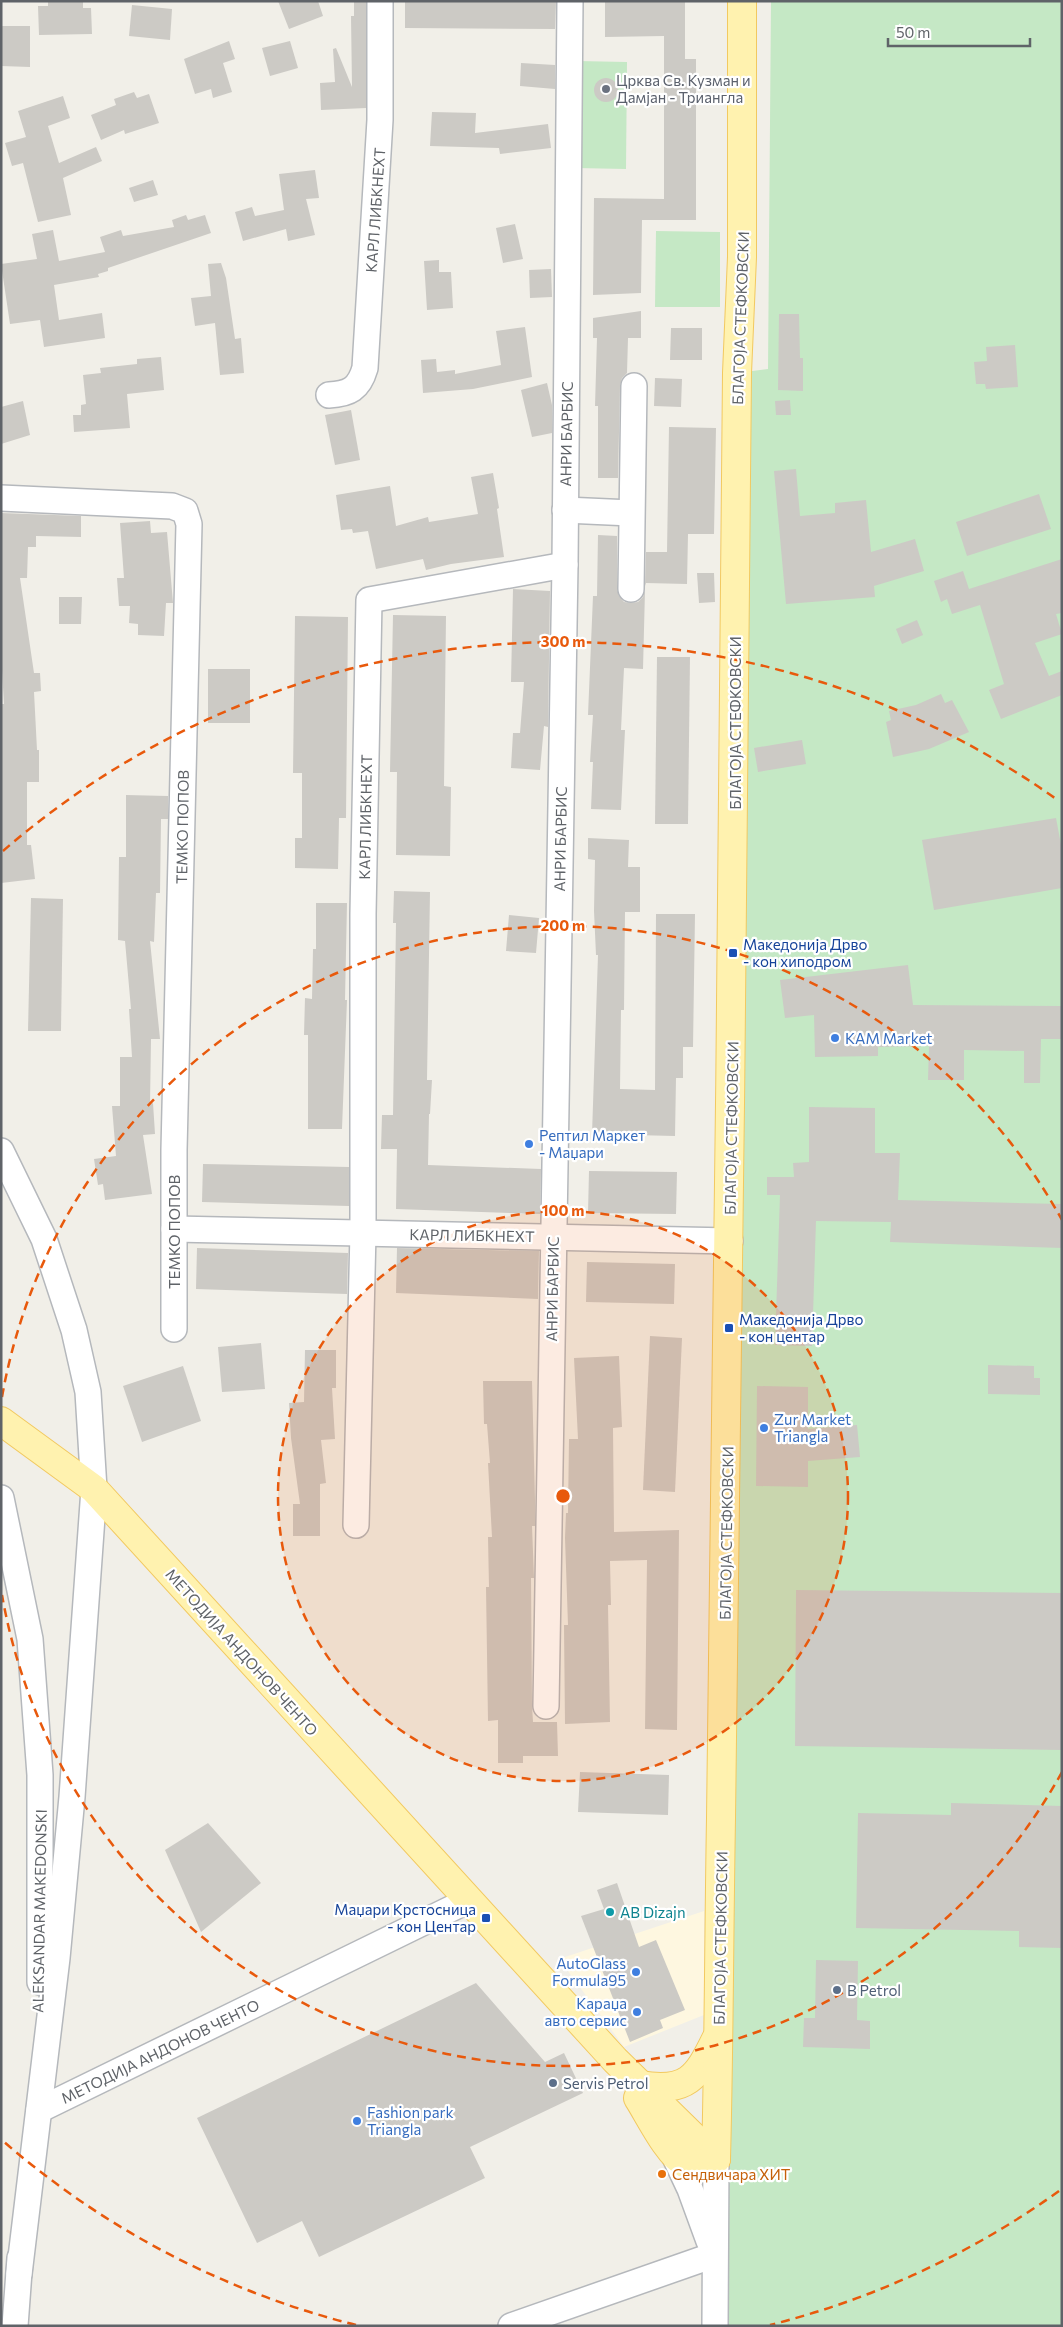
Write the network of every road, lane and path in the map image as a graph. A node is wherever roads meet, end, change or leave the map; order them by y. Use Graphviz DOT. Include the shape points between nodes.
graph roads {
  1 [pos="380,1"];
  2 [pos="570,1"];
  3 [pos="742,1"];
  4 [pos="634,386"];
  5 [pos="329,395"];
  6 [pos="1,498"];
  7 [pos="565,510"];
  8 [pos="631,513"];
  9 [pos="565,565"];
  10 [pos="631,589"];
  11 [pos="1,1152"];
  12 [pos="174,1228"];
  13 [pos="363,1232"];
  14 [pos="552,1236"];
  15 [pos="730,1240"];
  16 [pos="174,1329"];
  17 [pos="1,1420"];
  18 [pos="94,1489"];
  19 [pos="1,1498"];
  20 [pos="356,1525"];
  21 [pos="546,1706"];
  22 [pos="469,1900"];
  23 [pos="719,2031"];
  24 [pos="615,2060"];
  25 [pos="640,2085"];
  26 [pos="39,2110"];
  27 [pos="674,2155"];
  28 [pos="716,2159"];
  29 [pos="714,2256"];
  30 [pos="19,2274"];
  31 [pos="15,2326"];
  32 [pos="511,2326"];
  33 [pos="715,2326"];
  1 -- 5 [label="street, КАРЛ ЛИБКНЕХТ" via="380,120 365,368 361,382 351,390"];
  2 -- 7 [label="street, АНРИ БАРБИС"];
  3 -- 15 [label="main road, БЛАГОЈА СТЕФКОВСКИ"];
  4 -- 8 [label="street"];
  6 -- 12 [label="street, ТЕМКО ПОПОВ" via="172,506 185,511 189,524"];
  7 -- 8 [label="street"];
  7 -- 9 [label="street, АНРИ БАРБИС"];
  8 -- 10 [label="street"];
  9 -- 13 [label="street, КАРЛ ЛИБКНЕХТ" via="369,600 363,914"];
  9 -- 14 [label="street, АНРИ БАРБИС"];
  11 -- 18 [label="street" via="44,1239 74,1330 88,1392"];
  12 -- 13 [label="street, КАРЛ ЛИБКНЕХТ"];
  12 -- 16 [label="street, ТЕМКО ПОПОВ"];
  13 -- 14 [label="street, КАРЛ ЛИБКНЕХТ"];
  13 -- 20 [label="street, КАРЛ ЛИБКНЕХТ"];
  14 -- 15 [label="street, КАРЛ ЛИБКНЕХТ"];
  14 -- 21 [label="street, АНРИ БАРБИС"];
  15 -- 23 [label="main road, БЛАГОЈА СТЕФКОВСКИ"];
  17 -- 18 [label="main road, МЕТОДИЈА АНДОНОВ ЧЕНТО"];
  18 -- 22 [label="main road, МЕТОДИЈА АНДОНОВ ЧЕНТО"];
  18 -- 26 [label="street" via="72,1797"];
  19 -- 30 [label="street, ALEKSANDAR MAKEDONSKI" via="30,1639 40,1776 40,1981"];
  22 -- 24 [label="main road, МЕТОДИЈА АНДОНОВ ЧЕНТО"];
  22 -- 26 [label="street, МЕТОДИЈА АНДОНОВ ЧЕНТО"];
  23 -- 25 [label="main road" via="702,2068 692,2078 674,2087"];
  23 -- 28 [label="main road, БЛАГОЈА СТЕФКОВСКИ"];
  24 -- 25 [label="main road, МЕТОДИЈА АНДОНОВ ЧЕНТО"];
  24 -- 27 [label="main road, МЕТОДИЈА АНДОНОВ ЧЕНТО"];
  25 -- 28 [label="main road, МЕТОДИЈА АНДОНОВ ЧЕНТО"];
  26 -- 30 [label="street"];
  27 -- 28 [label="main road" via="687,2164 699,2165"];
  27 -- 29 [label="street"];
  28 -- 29 [label="street, БЛАГОЈА СТЕФКОВСКИ"];
  29 -- 32 [label="street"];
  29 -- 33 [label="street, БЛАГОЈА СТЕФКОВСКИ"];
  30 -- 31 [label="street, ALEKSANDAR MAKEDONSKI"];
}
